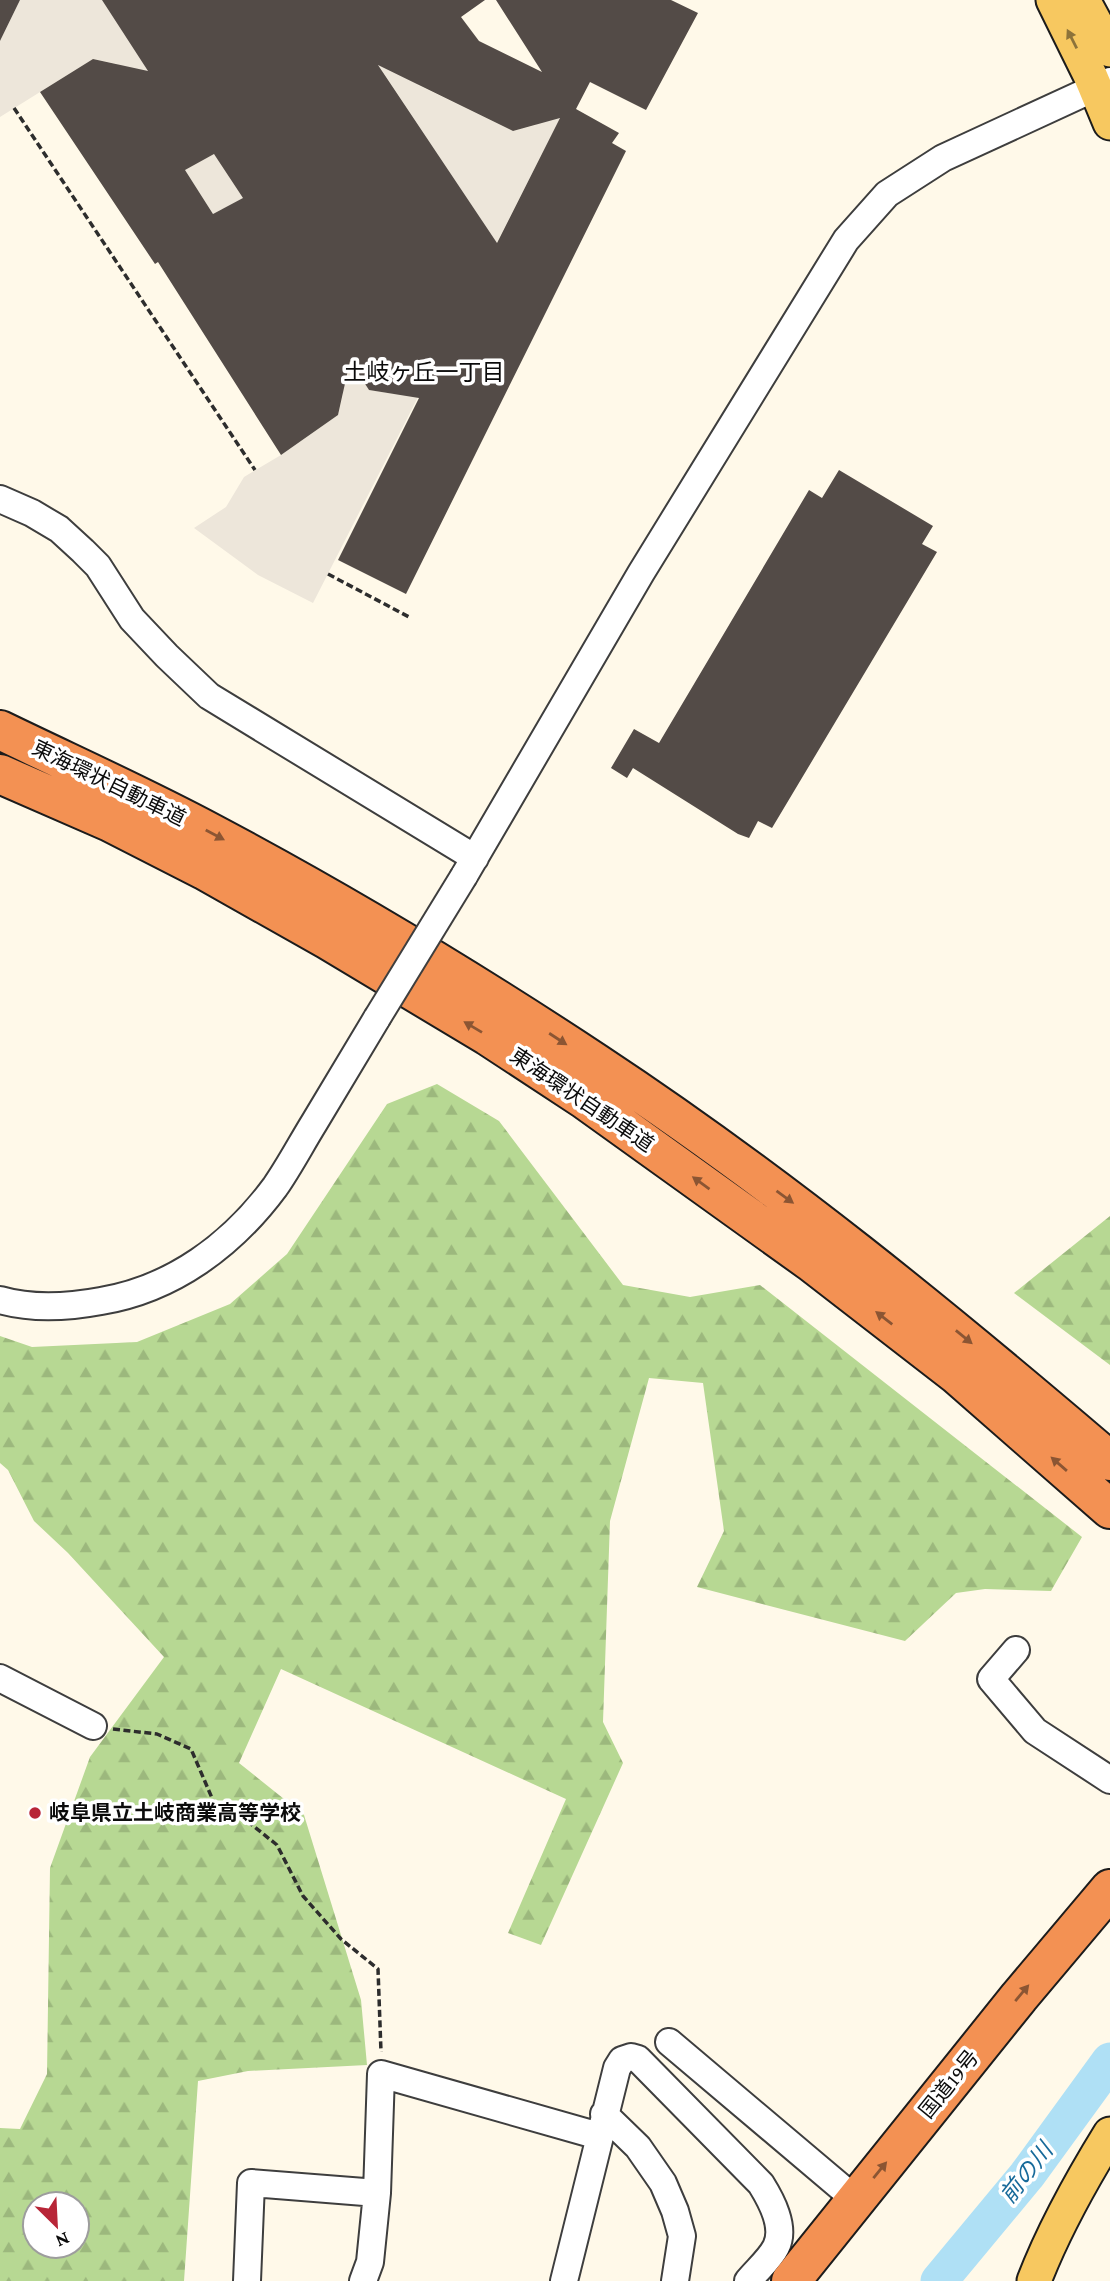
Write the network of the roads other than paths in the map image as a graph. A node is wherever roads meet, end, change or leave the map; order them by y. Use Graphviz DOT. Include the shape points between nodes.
graph roads {
  1 [pos="1052,0"];
  2 [pos="1083,0"];
  3 [pos="1110,50"];
  4 [pos="1103,84"];
  5 [pos="1110,123"];
  6 [pos="0,499"];
  7 [pos="0,730"];
  8 [pos="0,774"];
  9 [pos="469,867"];
  10 [pos="0,1300"];
  11 [pos="1110,1461"];
  12 [pos="1110,1509"];
  13 [pos="1016,1650"];
  14 [pos="0,1678"];
  15 [pos="93,1726"];
  16 [pos="1110,1780"];
  17 [pos="1110,1889"];
  18 [pos="1110,1925"];
  19 [pos="669,2042"];
  20 [pos="601,2125"];
  21 [pos="1110,2134"];
  22 [pos="377,2193"];
  23 [pos="856,2200"];
  24 [pos="247,2281"];
  25 [pos="363,2281"];
  26 [pos="564,2281"];
  27 [pos="675,2281"];
  28 [pos="748,2281"];
  29 [pos="791,2281"];
  30 [pos="824,2281"];
  31 [pos="1034,2281"];
  4 -- 1 [label="main road, one-way"];
  2 -- 3 [label="main road"];
  4 -- 5 [label="main road"];
  4 -- 9 [label="street" via="943,158 887,194 846,240 641,573"];
  6 -- 9 [label="street" via="59,529 83,551 132,619 209,696"];
  7 -- 11 [label="highway, 東海環状自動車道, one-way" via="210,832 472,983 598,1064 839,1237"];
  12 -- 8 [label="highway, 東海環状自動車道, one-way" via="957,1375 811,1262 573,1092 477,1029 215,876 110,822"];
  9 -- 10 [label="street, bridge" via="275,1186 223,1244 156,1286 115,1299 79,1305"];
  13 -- 16 [label="street" via="991,1679 1035,1731"];
  14 -- 15 [label="street"];
  23 -- 17 [label="highway, 国道19号, one-way"];
  18 -- 30 [label="highway, 国道19号"];
  19 -- 23 [label="street"];
  20 -- 22 [label="street" via="382,2074"];
  20 -- 26 [label="street"];
  20 -- 27 [label="street" via="638,2147 663,2183 681,2236"];
  20 -- 28 [label="street" via="617,2068 622,2060 638,2059 761,2184 774,2206 777,2245"];
  21 -- 31 [label="main road" via="1049,2242"];
  22 -- 24 [label="street" via="251,2183"];
  22 -- 25 [label="street" via="370,2262"];
  23 -- 29 [label="highway, 国道19号"];
}
